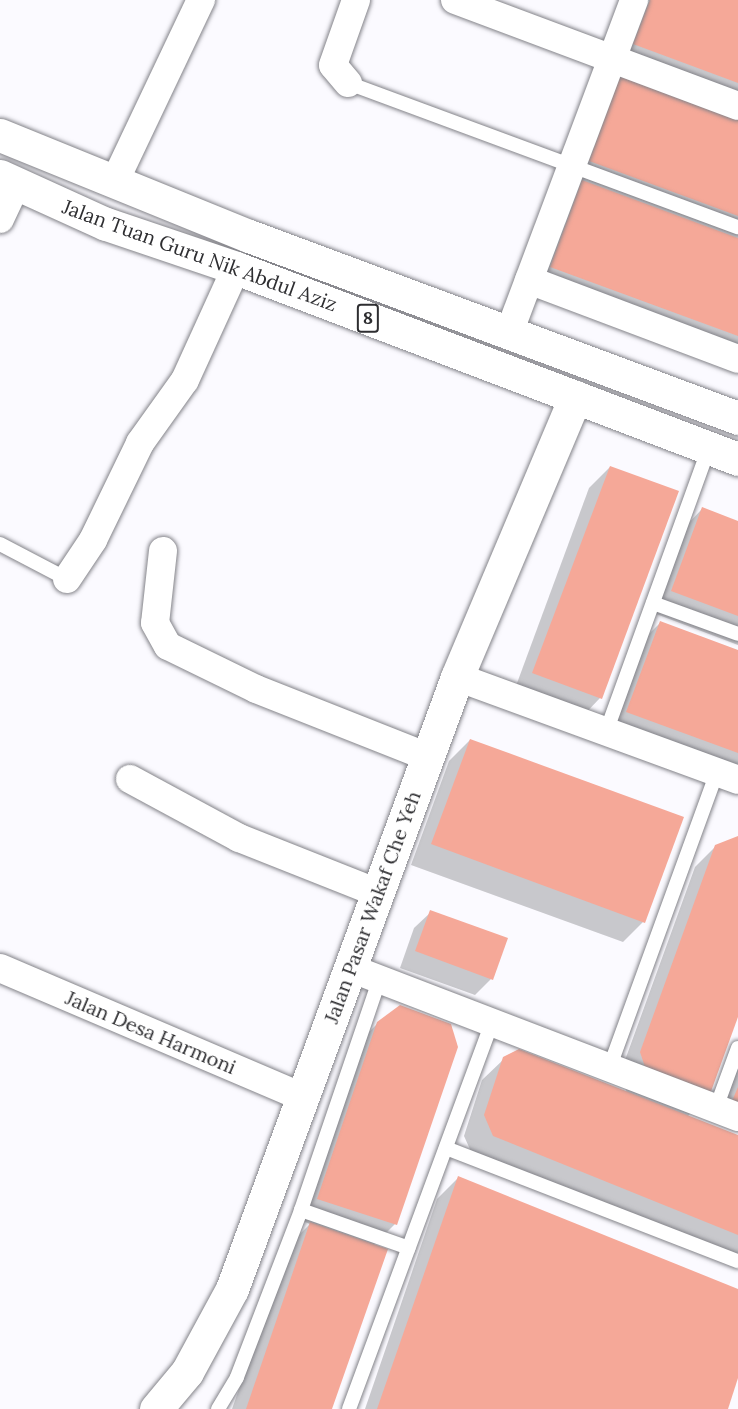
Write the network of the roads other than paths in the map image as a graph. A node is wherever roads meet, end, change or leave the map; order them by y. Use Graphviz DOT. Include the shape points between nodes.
graph roads {
  1 [pos="201,0"];
  2 [pos="356,0"];
  3 [pos="455,0"];
  4 [pos="634,0"];
  5 [pos="612,59"];
  6 [pos="348,83"];
  7 [pos="738,106"];
  8 [pos="0,135"];
  9 [pos="572,166"];
  10 [pos="8,180"];
  11 [pos="114,183"];
  12 [pos="0,219"];
  13 [pos="738,227"];
  14 [pos="236,268"];
  15 [pos="529,280"];
  16 [pos="509,333"];
  17 [pos="738,359"];
  18 [pos="575,397"];
  19 [pos="738,418"];
  20 [pos="723,453"];
  21 [pos="0,544"];
  22 [pos="163,551"];
  23 [pos="67,579"];
  24 [pos="653,603"];
  25 [pos="738,634"];
  26 [pos="457,677"];
  27 [pos="606,732"];
  28 [pos="428,757"];
  29 [pos="728,776"];
  30 [pos="130,779"];
  31 [pos="378,893"];
  32 [pos="0,968"];
  33 [pos="365,973"];
  34 [pos="494,1020"];
  35 [pos="738,1047"];
  36 [pos="610,1066"];
  37 [pos="303,1097"];
  38 [pos="727,1113"];
  39 [pos="446,1148"];
  40 [pos="301,1210"];
  41 [pos="409,1248"];
  42 [pos="738,1261"];
  43 [pos="162,1408"];
  44 [pos="218,1409"];
  45 [pos="349,1409"];
  1 -- 11 [label="street"];
  2 -- 6 [label="street" via="333,64"];
  3 -- 5 [label="street"];
  4 -- 5 [label="street"];
  5 -- 7 [label="street"];
  5 -- 9 [label="street"];
  6 -- 9 [label="lane"];
  8 -- 11 [label="main road, Jalan Tuan Guru Nik Abdul Aziz / 8"];
  9 -- 13 [label="lane"];
  9 -- 15 [label="street"];
  10 -- 12 [label="street"];
  10 -- 14 [label="main road, Jalan Tuan Guru Nik Abdul Aziz / 8" via="106,224"];
  11 -- 16 [label="main road, Jalan Tuan Guru Nik Abdul Aziz / 8"];
  14 -- 18 [label="main road, Jalan Tuan Guru Nik Abdul Aziz / 8"];
  14 -- 23 [label="street" via="185,380 140,443"];
  15 -- 16 [label="street"];
  15 -- 17 [label="street"];
  16 -- 19 [label="main road, Jalan Tuan Guru Nik Abdul Aziz / 8"];
  18 -- 20 [label="main road, Jalan Tuan Guru Nik Abdul Aziz / 8"];
  18 -- 26 [label="main road, Jalan Pasar Wakaf Che Yeh"];
  20 -- 24 [label="lane"];
  21 -- 23 [label="lane"];
  22 -- 28 [label="street" via="155,623 168,646 256,689"];
  24 -- 25 [label="lane"];
  24 -- 27 [label="lane"];
  26 -- 27 [label="street"];
  26 -- 28 [label="main road, Jalan Pasar Wakaf Che Yeh"];
  27 -- 29 [label="street"];
  28 -- 31 [label="main road, Jalan Pasar Wakaf Che Yeh"];
  29 -- 36 [label="lane"];
  30 -- 31 [label="street" via="239,838"];
  31 -- 33 [label="main road, Jalan Pasar Wakaf Che Yeh"];
  32 -- 37 [label="street, Jalan Desa Harmoni"];
  33 -- 34 [label="street"];
  33 -- 37 [label="main road, Jalan Pasar Wakaf Che Yeh"];
  33 -- 40 [label="lane"];
  34 -- 36 [label="street"];
  34 -- 39 [label="lane"];
  35 -- 38 [label="lane"];
  36 -- 38 [label="street"];
  37 -- 43 [label="main road, Jalan Pasar Wakaf Che Yeh" via="232,1289 212,1331"];
  39 -- 41 [label="lane"];
  39 -- 42 [label="lane"];
  40 -- 41 [label="lane"];
  40 -- 44 [label="lane" via="237,1377"];
  41 -- 45 [label="lane"];
}
